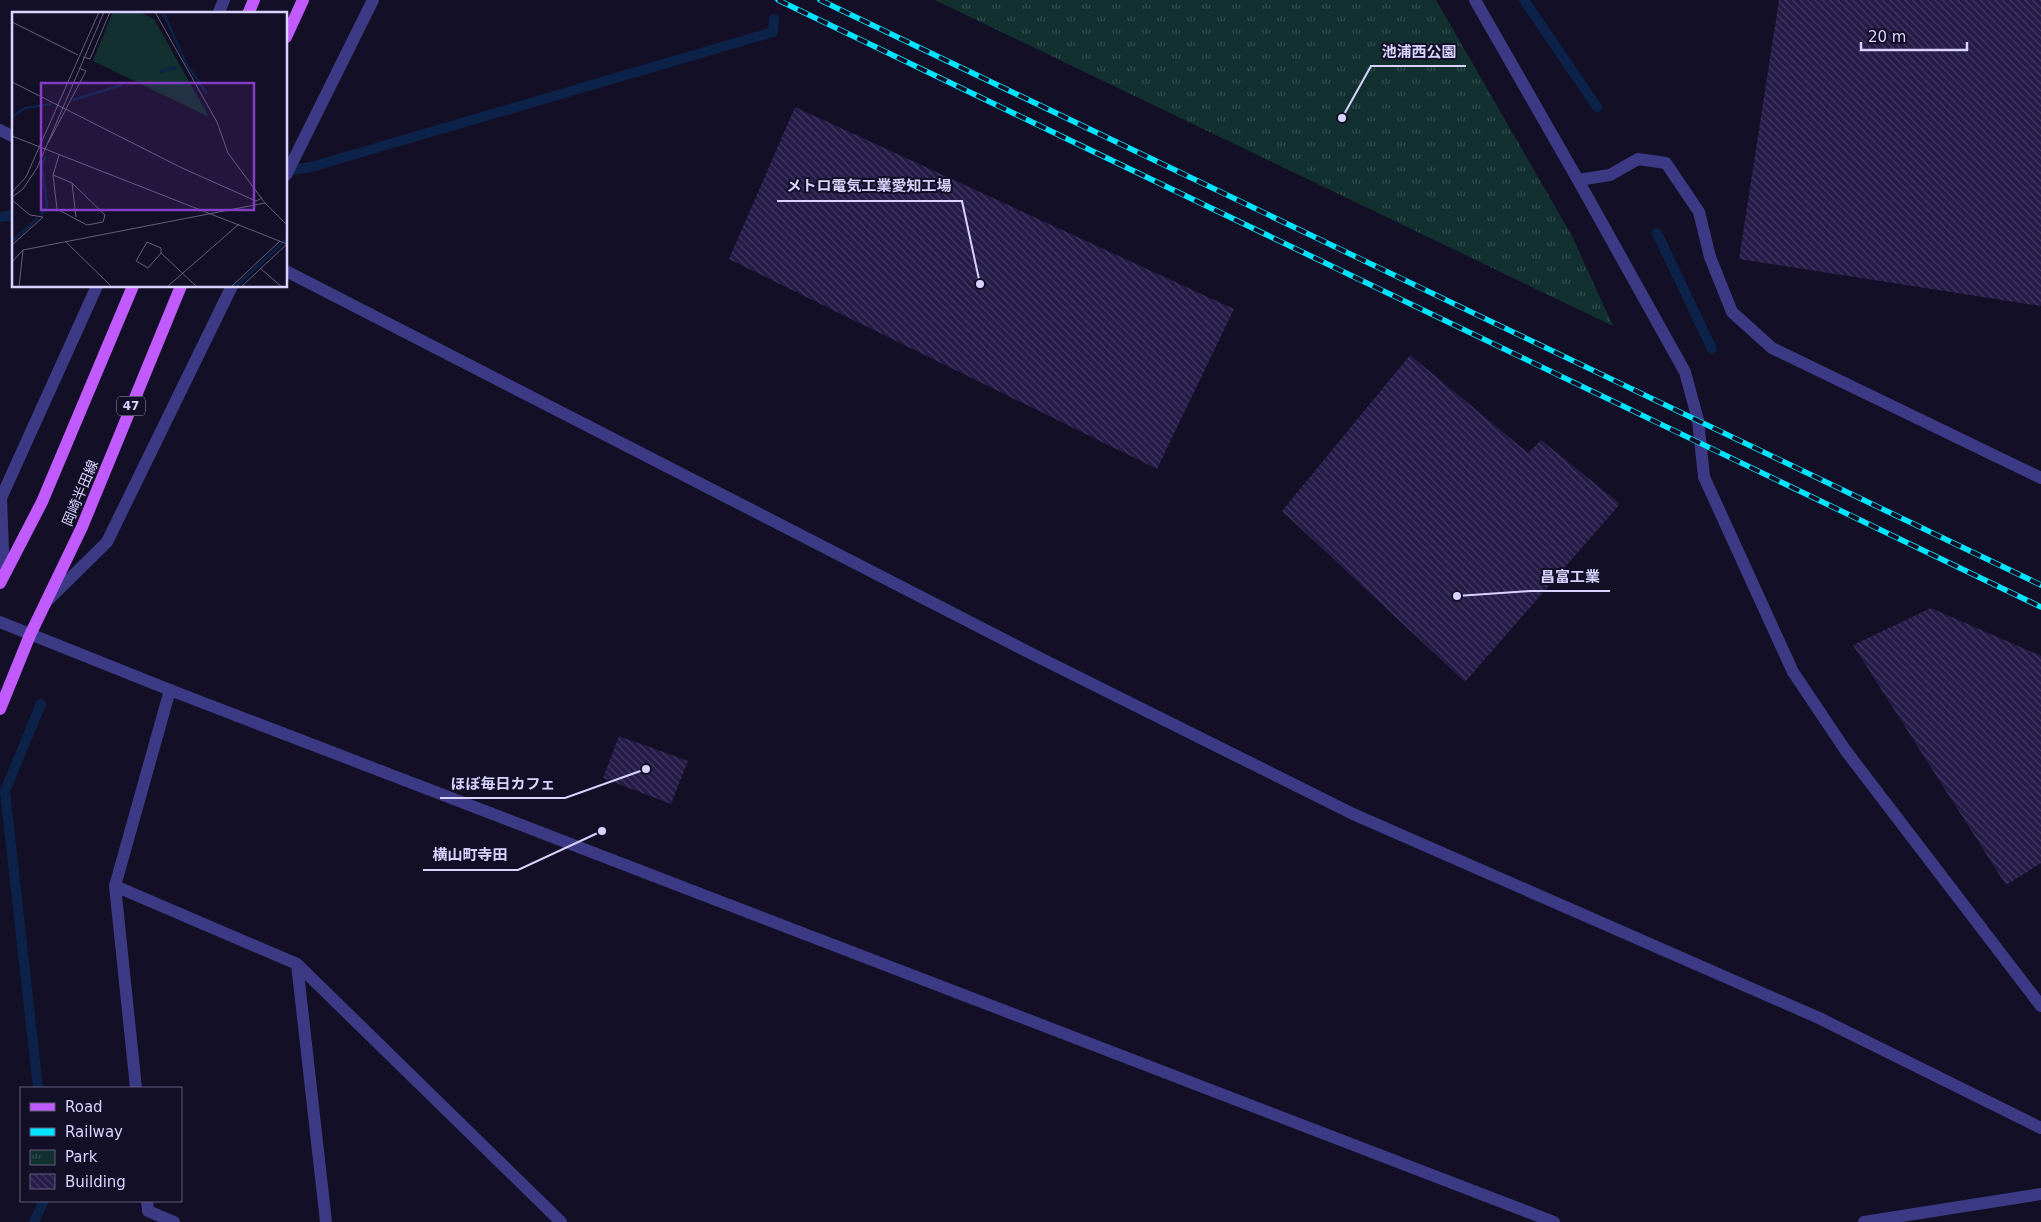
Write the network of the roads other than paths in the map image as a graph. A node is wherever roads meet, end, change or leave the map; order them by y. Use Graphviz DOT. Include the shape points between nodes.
graph roads {
  1 [pos="224,0"];
  2 [pos="254,0"];
  3 [pos="303,0"];
  4 [pos="372,0"];
  5 [pos="1475,0"];
  6 [pos="219,12"];
  7 [pos="249,12"];
  8 [pos="288,33"];
  9 [pos="0,130"];
  10 [pos="12,136"];
  11 [pos="288,171"];
  12 [pos="1578,180"];
  13 [pos="288,272"];
  14 [pos="96,288"];
  15 [pos="132,288"];
  16 [pos="179,288"];
  17 [pos="231,288"];
  18 [pos="2041,478"];
  19 [pos="2,579"];
  20 [pos="46,603"];
  21 [pos="0,622"];
  22 [pos="30,635"];
  23 [pos="170,690"];
  24 [pos="0,709"];
  25 [pos="115,886"];
  26 [pos="297,964"];
  27 [pos="2041,1006"];
  28 [pos="136,1087"];
  29 [pos="2041,1128"];
  30 [pos="2041,1194"];
  31 [pos="147,1202"];
  32 [pos="174,1222"];
  33 [pos="326,1222"];
  34 [pos="561,1222"];
  35 [pos="1554,1222"];
  36 [pos="1864,1222"];
  1 -- 6 [label="street"];
  2 -- 7 [label="main road"];
  3 -- 8 [label="main road"];
  4 -- 11 [label="street"];
  5 -- 12 [label="street"];
  9 -- 10 [label="street"];
  12 -- 18 [label="street" via="1610,176 1638,159 1666,162 1699,212 1710,257 1732,312 1772,348"];
  12 -- 27 [label="street" via="1685,372 1698,420 1704,477 1793,672 1846,751"];
  13 -- 29 [label="street" via="1025,650 1353,814 1818,1018"];
  14 -- 19 [label="street" via="1,498"];
  15 -- 19 [label="main road" via="42,502"];
  16 -- 20 [label="main road, 岡崎半田線 / 47" via="82,526"];
  17 -- 20 [label="street" via="107,542"];
  20 -- 22 [label="main road, 岡崎半田線 / 47"];
  21 -- 22 [label="street"];
  22 -- 23 [label="street"];
  22 -- 24 [label="main road, 岡崎半田線 / 47"];
  23 -- 25 [label="street"];
  23 -- 35 [label="street"];
  25 -- 26 [label="street"];
  25 -- 28 [label="street"];
  26 -- 33 [label="street"];
  26 -- 34 [label="street"];
  30 -- 36 [label="street"];
  31 -- 32 [label="street" via="148,1211"];
}
